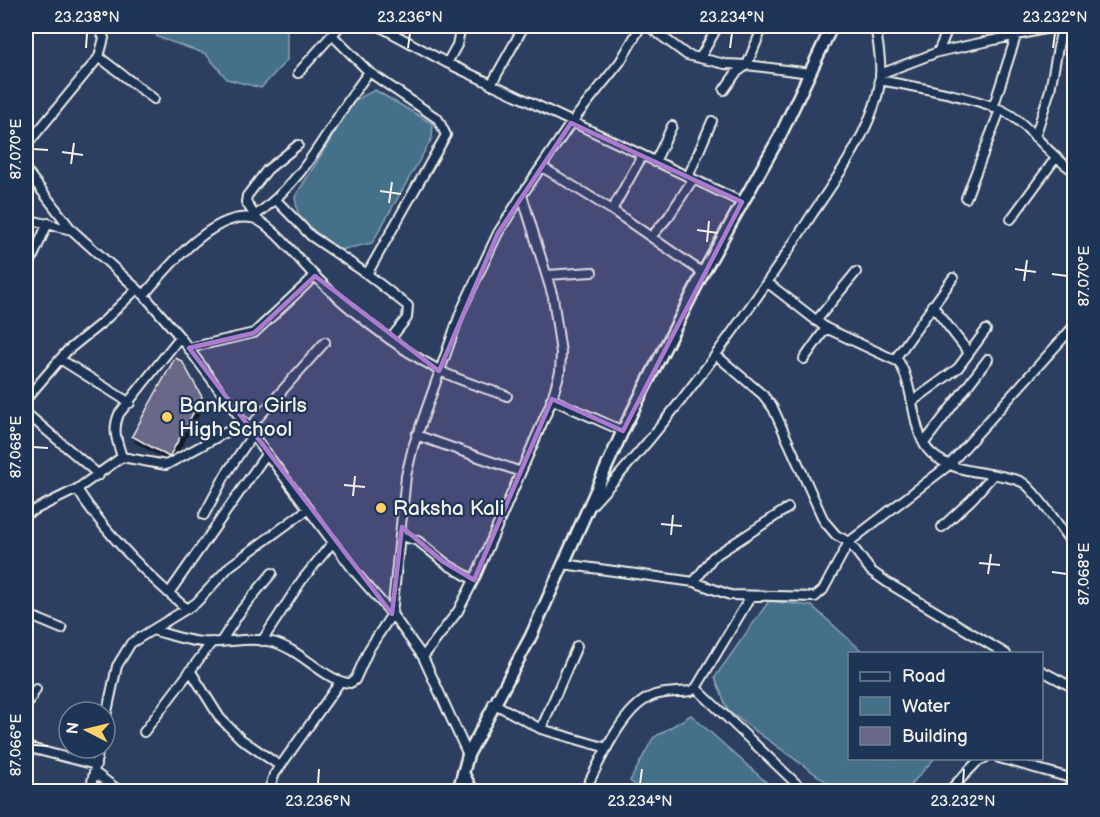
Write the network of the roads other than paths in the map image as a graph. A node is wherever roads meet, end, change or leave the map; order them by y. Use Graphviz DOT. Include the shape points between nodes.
graph roads {
  1 [pos="98,26"];
  2 [pos="340,26"];
  3 [pos="379,26"];
  4 [pos="461,26"];
  5 [pos="524,26"];
  6 [pos="641,26"];
  7 [pos="648,26"];
  8 [pos="718,26"];
  9 [pos="763,26"];
  10 [pos="832,26"];
  11 [pos="875,26"];
  12 [pos="949,26"];
  13 [pos="1060,26"];
  14 [pos="332,35"];
  15 [pos="1016,36"];
  16 [pos="938,52"];
  17 [pos="99,57"];
  18 [pos="700,58"];
  19 [pos="447,63"];
  20 [pos="747,65"];
  21 [pos="369,72"];
  22 [pos="298,73"];
  23 [pos="810,73"];
  24 [pos="880,77"];
  25 [pos="491,85"];
  26 [pos="724,90"];
  27 [pos="154,99"];
  28 [pos="997,109"];
  29 [pos="712,121"];
  30 [pos="571,123"];
  31 [pos="672,126"];
  32 [pos="1035,137"];
  33 [pos="26,146"];
  34 [pos="297,146"];
  35 [pos="642,156"];
  36 [pos="1056,159"];
  37 [pos="655,162"];
  38 [pos="542,167"];
  39 [pos="26,170"];
  40 [pos="1074,171"];
  41 [pos="690,178"];
  42 [pos="522,195"];
  43 [pos="966,198"];
  44 [pos="276,200"];
  45 [pos="742,202"];
  46 [pos="612,210"];
  47 [pos="254,217"];
  48 [pos="26,219"];
  49 [pos="1011,219"];
  50 [pos="48,223"];
  51 [pos="72,230"];
  52 [pos="651,237"];
  53 [pos="26,272"];
  54 [pos="592,272"];
  55 [pos="856,272"];
  56 [pos="703,273"];
  57 [pos="367,274"];
  58 [pos="547,274"];
  59 [pos="315,276"];
  60 [pos="953,278"];
  61 [pos="768,283"];
  62 [pos="140,292"];
  63 [pos="932,305"];
  64 [pos="816,321"];
  65 [pos="1074,326"];
  66 [pos="826,328"];
  67 [pos="986,330"];
  68 [pos="180,337"];
  69 [pos="391,338"];
  70 [pos="325,342"];
  71 [pos="189,348"];
  72 [pos="969,354"];
  73 [pos="716,355"];
  74 [pos="60,359"];
  75 [pos="804,359"];
  76 [pos="895,359"];
  77 [pos="988,359"];
  78 [pos="439,370"];
  79 [pos="507,396"];
  80 [pos="26,399"];
  81 [pos="551,399"];
  82 [pos="913,400"];
  83 [pos="130,403"];
  84 [pos="26,413"];
  85 [pos="249,428"];
  86 [pos="623,431"];
  87 [pos="416,435"];
  88 [pos="924,443"];
  89 [pos="267,453"];
  90 [pos="122,457"];
  91 [pos="949,465"];
  92 [pos="521,472"];
  93 [pos="99,475"];
  94 [pos="993,475"];
  95 [pos="77,489"];
  96 [pos="788,508"];
  97 [pos="308,509"];
  98 [pos="587,510"];
  99 [pos="26,514"];
  100 [pos="204,515"];
  101 [pos="942,527"];
  102 [pos="401,536"];
  103 [pos="333,542"];
  104 [pos="849,542"];
  105 [pos="1074,547"];
  106 [pos="563,564"];
  107 [pos="272,573"];
  108 [pos="474,580"];
  109 [pos="694,582"];
  110 [pos="169,594"];
  111 [pos="751,596"];
  112 [pos="187,609"];
  113 [pos="26,614"];
  114 [pos="392,614"];
  115 [pos="62,629"];
  116 [pos="152,630"];
  117 [pos="222,640"];
  118 [pos="262,641"];
  119 [pos="212,642"];
  120 [pos="577,646"];
  121 [pos="1003,652"];
  122 [pos="423,657"];
  123 [pos="190,670"];
  124 [pos="1043,672"];
  125 [pos="340,682"];
  126 [pos="696,688"];
  127 [pos="1074,688"];
  128 [pos="36,689"];
  129 [pos="110,700"];
  130 [pos="493,703"];
  131 [pos="26,707"];
  132 [pos="541,729"];
  133 [pos="144,732"];
  134 [pos="26,747"];
  135 [pos="607,748"];
  136 [pos="468,755"];
  137 [pos="97,760"];
  138 [pos="982,760"];
  139 [pos="1003,760"];
  140 [pos="280,766"];
  141 [pos="95,768"];
  142 [pos="463,773"];
  143 [pos="1074,779"];
  144 [pos="270,790"];
  145 [pos="90,792"];
  146 [pos="121,792"];
  147 [pos="458,792"];
  148 [pos="473,792"];
  149 [pos="584,792"];
  150 [pos="805,792"];
  151 [pos="948,792"];
  1 -- 17 [label="street" via="104,38"];
  2 -- 14 [label="street"];
  3 -- 19 [label="street"];
  4 -- 19 [label="street"];
  5 -- 25 [label="street"];
  6 -- 30 [label="street" via="620,62"];
  7 -- 18 [label="street" via="687,55"];
  8 -- 18 [label="street"];
  9 -- 20 [label="street"];
  10 -- 23 [label="street"];
  11 -- 24 [label="street"];
  12 -- 16 [label="street"];
  13 -- 15 [label="street"];
  13 -- 32 [label="street" via="1055,69"];
  14 -- 21 [label="street"];
  14 -- 22 [label="street"];
  15 -- 16 [label="street"];
  15 -- 28 [label="street"];
  16 -- 24 [label="street"];
  17 -- 27 [label="street"];
  17 -- 33 [label="street"];
  18 -- 20 [label="street"];
  19 -- 25 [label="street"];
  20 -- 23 [label="street"];
  20 -- 26 [label="street"];
  21 -- 44 [label="street" via="337,115 308,166"];
  21 -- 57 [label="street" via="438,119 446,135"];
  23 -- 45 [label="street"];
  24 -- 28 [label="street"];
  24 -- 61 [label="street" via="874,105 858,141"];
  25 -- 30 [label="street"];
  28 -- 32 [label="street" via="1017,120"];
  28 -- 43 [label="street"];
  29 -- 41 [label="street"];
  30 -- 35 [label="street"];
  30 -- 38 [label="street"];
  31 -- 37 [label="street"];
  32 -- 36 [label="street"];
  34 -- 47 [label="street" via="273,164 247,196"];
  35 -- 37 [label="street"];
  35 -- 46 [label="street"];
  36 -- 40 [label="street"];
  36 -- 49 [label="street"];
  37 -- 41 [label="street"];
  38 -- 42 [label="street"];
  38 -- 46 [label="street"];
  39 -- 51 [label="street"];
  41 -- 45 [label="street"];
  41 -- 52 [label="street" via="669,216"];
  42 -- 58 [label="street"];
  42 -- 78 [label="street" via="498,233 461,311"];
  44 -- 47 [label="street"];
  44 -- 57 [label="street" via="311,236"];
  45 -- 56 [label="street"];
  46 -- 52 [label="street"];
  47 -- 59 [label="street"];
  47 -- 62 [label="street" via="230,221 204,234"];
  48 -- 50 [label="street"];
  50 -- 51 [label="street"];
  50 -- 53 [label="street"];
  51 -- 62 [label="street"];
  52 -- 56 [label="street"];
  54 -- 58 [label="street"];
  55 -- 64 [label="street"];
  56 -- 86 [label="street"];
  57 -- 69 [label="street" via="408,306 407,318"];
  58 -- 81 [label="street" via="561,353 560,372"];
  59 -- 69 [label="street"];
  59 -- 71 [label="street" via="254,333"];
  60 -- 63 [label="street"];
  61 -- 64 [label="street"];
  61 -- 73 [label="street"];
  62 -- 68 [label="street"];
  62 -- 74 [label="street"];
  63 -- 72 [label="street"];
  63 -- 76 [label="street"];
  64 -- 66 [label="street"];
  65 -- 91 [label="street"];
  66 -- 75 [label="street"];
  66 -- 76 [label="street"];
  67 -- 72 [label="street"];
  68 -- 71 [label="street"];
  68 -- 83 [label="street"];
  69 -- 78 [label="street"];
  70 -- 85 [label="street"];
  71 -- 85 [label="street"];
  72 -- 82 [label="street" via="949,375"];
  73 -- 98 [label="street"];
  73 -- 104 [label="street" via="773,408 824,521 836,535"];
  74 -- 80 [label="street"];
  74 -- 83 [label="street"];
  76 -- 82 [label="street" via="902,367"];
  77 -- 88 [label="street"];
  78 -- 79 [label="street"];
  78 -- 87 [label="street"];
  81 -- 86 [label="street"];
  81 -- 92 [label="street"];
  82 -- 88 [label="street"];
  83 -- 90 [label="street" via="114,424"];
  84 -- 93 [label="street"];
  85 -- 89 [label="street"];
  85 -- 90 [label="street" via="166,465"];
  85 -- 100 [label="street"];
  86 -- 98 [label="street"];
  87 -- 92 [label="street"];
  87 -- 102 [label="street" via="406,476"];
  88 -- 91 [label="street" via="930,453"];
  89 -- 97 [label="street"];
  89 -- 110 [label="street"];
  90 -- 93 [label="street"];
  91 -- 94 [label="street"];
  91 -- 104 [label="street"];
  92 -- 108 [label="street"];
  93 -- 95 [label="street"];
  94 -- 101 [label="street"];
  94 -- 105 [label="street" via="1028,485"];
  95 -- 99 [label="street"];
  95 -- 110 [label="street" via="91,511"];
  96 -- 109 [label="street" via="713,557"];
  97 -- 103 [label="street"];
  97 -- 112 [label="street" via="230,566"];
  98 -- 106 [label="street"];
  102 -- 108 [label="street" via="418,541 448,566"];
  102 -- 114 [label="street"];
  103 -- 114 [label="street"];
  103 -- 118 [label="street" via="302,580"];
  104 -- 111 [label="street" via="816,597"];
  104 -- 121 [label="street" via="867,566 888,583"];
  106 -- 109 [label="street"];
  106 -- 130 [label="street" via="531,636"];
  107 -- 117 [label="street"];
  108 -- 122 [label="street" via="458,611"];
  109 -- 111 [label="street" via="730,595"];
  110 -- 112 [label="street"];
  111 -- 126 [label="street"];
  112 -- 116 [label="street"];
  113 -- 115 [label="street"];
  114 -- 122 [label="street"];
  114 -- 125 [label="street" via="369,649 356,680"];
  116 -- 119 [label="street"];
  116 -- 129 [label="street" via="122,654"];
  117 -- 118 [label="street"];
  117 -- 119 [label="street"];
  118 -- 125 [label="street" via="294,650"];
  119 -- 123 [label="street"];
  120 -- 132 [label="street"];
  122 -- 136 [label="street"];
  123 -- 133 [label="street"];
  123 -- 140 [label="street" via="224,723"];
  124 -- 127 [label="street"];
  125 -- 140 [label="street"];
  126 -- 135 [label="street" via="645,700 618,729"];
  126 -- 150 [label="street"];
  128 -- 131 [label="street"];
  130 -- 132 [label="street"];
  130 -- 136 [label="street"];
  132 -- 135 [label="street"];
  134 -- 141 [label="street"];
  135 -- 149 [label="street"];
  136 -- 142 [label="street"];
  137 -- 141 [label="street"];
  138 -- 151 [label="street"];
  139 -- 143 [label="street"];
  140 -- 144 [label="street"];
  141 -- 145 [label="street"];
  141 -- 146 [label="street"];
  142 -- 147 [label="street"];
  142 -- 148 [label="street"];
}
